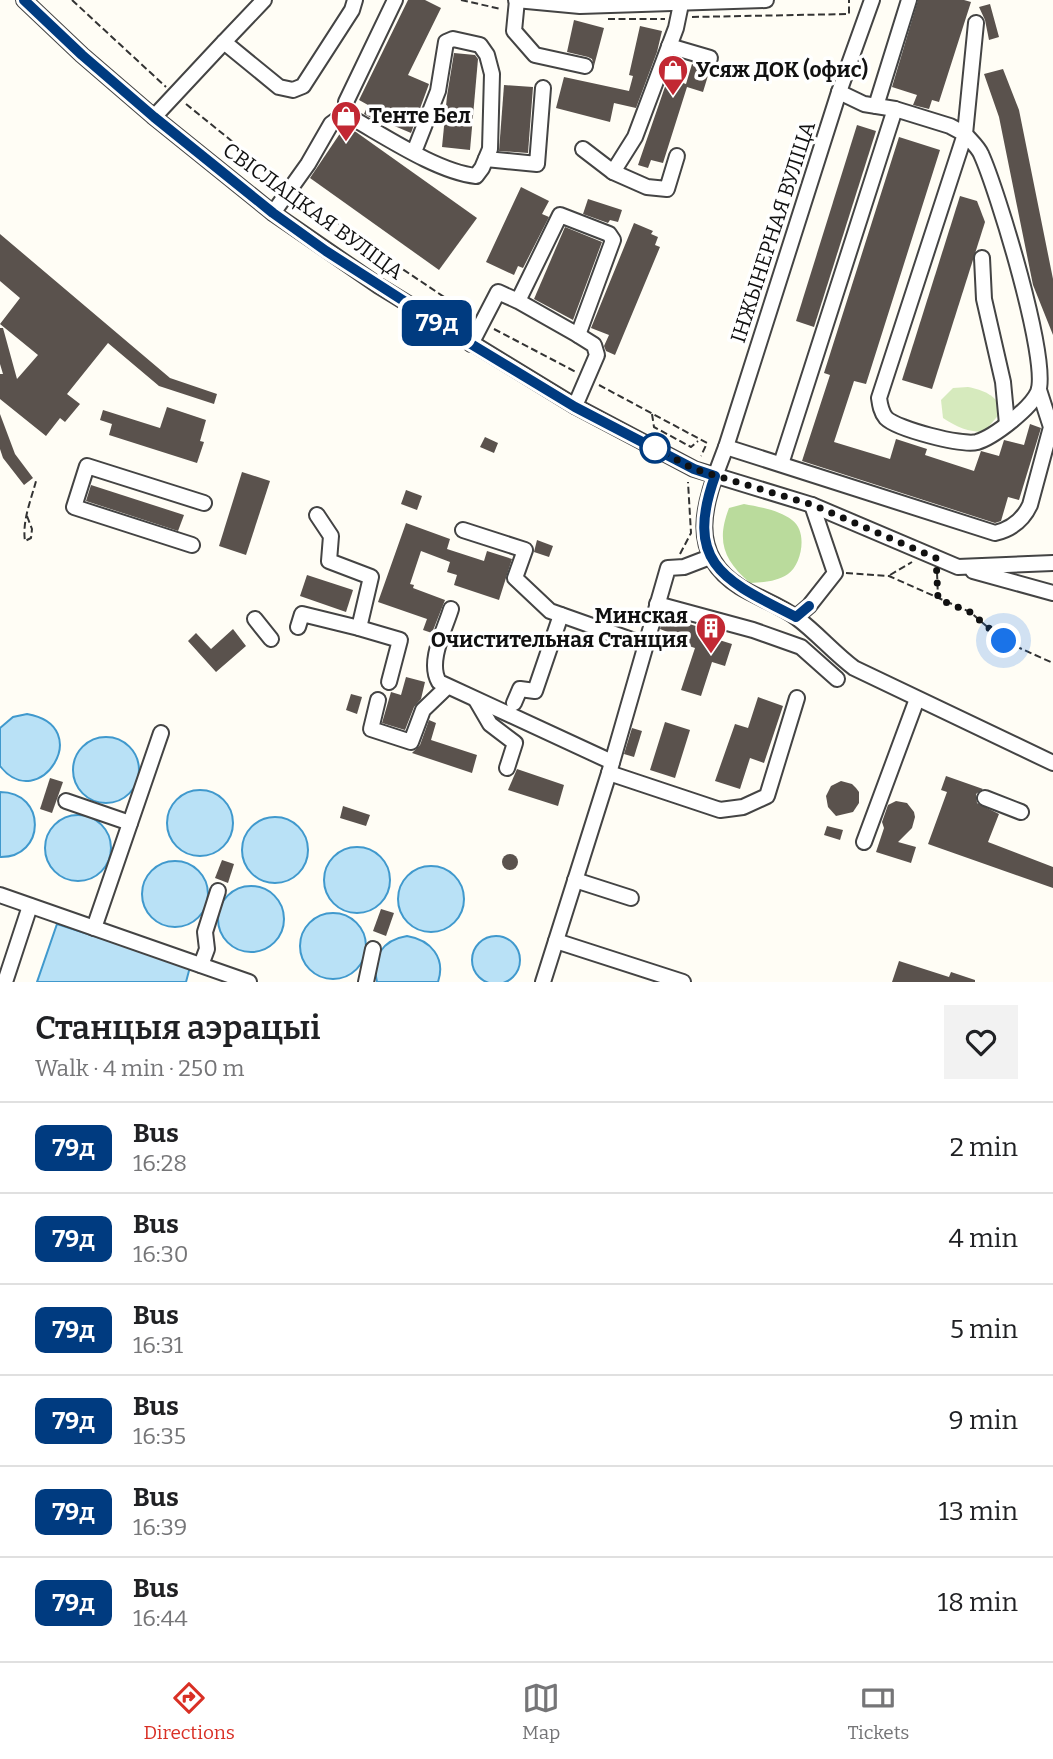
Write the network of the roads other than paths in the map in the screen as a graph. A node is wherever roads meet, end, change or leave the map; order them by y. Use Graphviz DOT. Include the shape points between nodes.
graph roads {
  1 [pos="24,0"];
  2 [pos="264,0"];
  3 [pos="355,0"];
  4 [pos="395,0"];
  5 [pos="516,0"];
  6 [pos="766,0"];
  7 [pos="872,0"];
  8 [pos="909,0"];
  9 [pos="636,3"];
  10 [pos="681,4"];
  11 [pos="976,23"];
  12 [pos="224,43"];
  13 [pos="669,47"];
  14 [pos="709,58"];
  15 [pos="585,66"];
  16 [pos="543,88"];
  17 [pos="839,92"];
  18 [pos="346,102"];
  19 [pos="876,106"];
  20 [pos="895,109"];
  21 [pos="154,117"];
  22 [pos="964,134"];
  23 [pos="583,149"];
  24 [pos="414,152"];
  25 [pos="677,156"];
  26 [pos="486,159"];
  27 [pos="613,172"];
  28 [pos="273,213"];
  29 [pos="982,258"];
  30 [pos="518,301"];
  31 [pos="578,335"];
  32 [pos="471,344"];
  33 [pos="1039,390"];
  34 [pos="575,407"];
  35 [pos="1007,424"];
  36 [pos="726,447"];
  37 [pos="781,464"];
  38 [pos="715,476"];
  39 [pos="204,503"];
  40 [pos="813,505"];
  41 [pos="317,515"];
  42 [pos="463,530"];
  43 [pos="192,545"];
  44 [pos="710,557"];
  45 [pos="1053,563"];
  46 [pos="958,567"];
  47 [pos="1053,593"];
  48 [pos="657,604"];
  49 [pos="451,609"];
  50 [pos="561,615"];
  51 [pos="796,617"];
  52 [pos="255,619"];
  53 [pos="299,627"];
  54 [pos="359,628"];
  55 [pos="271,639"];
  56 [pos="646,645"];
  57 [pos="837,679"];
  58 [pos="389,682"];
  59 [pos="447,687"];
  60 [pos="797,698"];
  61 [pos="917,699"];
  62 [pos="378,700"];
  63 [pos="476,700"];
  64 [pos="514,703"];
  65 [pos="160,733"];
  66 [pos="1053,763"];
  67 [pos="507,768"];
  68 [pos="610,768"];
  69 [pos="985,798"];
  70 [pos="66,801"];
  71 [pos="1021,812"];
  72 [pos="130,823"];
  73 [pos="864,842"];
  74 [pos="575,880"];
  75 [pos="218,891"];
  76 [pos="0,895"];
  77 [pos="631,898"];
  78 [pos="30,906"];
  79 [pos="94,928"];
  80 [pos="556,941"];
  81 [pos="373,949"];
  82 [pos="201,965"];
  83 [pos="5,982"];
  84 [pos="249,982"];
  85 [pos="366,982"];
  86 [pos="543,982"];
  87 [pos="683,982"];
  1 -- 21 [label="street, СВІСЛАЦКАЯ ВУЛІЦА"];
  2 -- 12 [label="street"];
  3 -- 12 [label="street" via="303,86 293,90 279,87"];
  4 -- 18 [label="street"];
  5 -- 9 [label="street" via="580,6"];
  5 -- 15 [label="street" via="514,31 535,55"];
  6 -- 10 [label="street"];
  7 -- 17 [label="street, ІНЖЫНЕРНАЯ ВУЛІЦА"];
  8 -- 19 [label="street"];
  9 -- 10 [label="street"];
  10 -- 13 [label="street"];
  11 -- 22 [label="street"];
  12 -- 21 [label="street"];
  13 -- 14 [label="street"];
  13 -- 27 [label="street" via="635,137"];
  16 -- 26 [label="street" via="537,164"];
  17 -- 19 [label="street"];
  17 -- 36 [label="street, ІНЖЫНЕРНАЯ ВУЛІЦА"];
  19 -- 20 [label="street"];
  20 -- 22 [label="street" via="950,125"];
  20 -- 37 [label="street"];
  21 -- 28 [label="street, СВІСЛАЦКАЯ ВУЛІЦА"];
  22 -- 33 [label="street" via="980,151 1011,238 1037,349"];
  22 -- 35 [label="street" via="879,398 886,418 896,424 960,444 976,442"];
  23 -- 27 [label="street"];
  24 -- 26 [label="street" via="477,176"];
  24 -- 26 [label="street" via="438,91 446,43 453,39 480,45 487,55 492,74"];
  24 -- 28 [label="street" via="342,116 331,124"];
  25 -- 27 [label="street" via="667,189 647,187"];
  28 -- 32 [label="street, СВІСЛАЦКАЯ ВУЛІЦА"];
  29 -- 35 [label="street" via="984,299 1003,382"];
  30 -- 31 [label="street"];
  30 -- 31 [label="street" via="559,215 609,234 612,246"];
  30 -- 32 [label="street" via="498,292"];
  31 -- 34 [label="street" via="597,349 597,355"];
  32 -- 34 [label="street, СВІСЛАЦКАЯ ВУЛІЦА"];
  33 -- 35 [label="street"];
  33 -- 37 [label="street" via="1051,427 1025,516 1007,530 995,533"];
  34 -- 38 [label="street, СВІСЛАЦКАЯ ВУЛІЦА"];
  36 -- 37 [label="street"];
  36 -- 38 [label="street, ІНЖЫНЕРНАЯ ВУЛІЦА"];
  38 -- 40 [label="street, СВІСЛАЦКАЯ ВУЛІЦА"];
  38 -- 44 [label="street, ІНЖЫНЕРНАЯ ВУЛІЦА" via="705,505"];
  39 -- 43 [label="street" via="87,466 74,507"];
  40 -- 46 [label="street, СВІСЛАЦКАЯ ВУЛІЦА"];
  40 -- 51 [label="street" via="835,573"];
  41 -- 54 [label="street" via="331,536 329,561 370,577"];
  42 -- 50 [label="street" via="525,550 515,578 550,611"];
  44 -- 48 [label="street" via="668,568"];
  44 -- 51 [label="street" via="738,586"];
  45 -- 46 [label="street"];
  46 -- 47 [label="street, СВІСЛАЦКАЯ ВУЛІЦА"];
  48 -- 56 [label="street"];
  48 -- 57 [label="street" via="801,648"];
  49 -- 59 [label="street" via="435,664 436,676"];
  50 -- 56 [label="street"];
  50 -- 64 [label="street" via="535,691 520,689"];
  51 -- 61 [label="street" via="854,668"];
  52 -- 55 [label="street"];
  53 -- 54 [label="street" via="302,614"];
  54 -- 58 [label="street" via="400,640"];
  56 -- 68 [label="street"];
  59 -- 62 [label="street" via="423,710 411,742 371,729"];
  59 -- 63 [label="street"];
  60 -- 68 [label="street" via="767,796 743,807 720,810"];
  61 -- 66 [label="street"];
  61 -- 73 [label="street"];
  63 -- 67 [label="street" via="490,724 515,743"];
  63 -- 68 [label="street"];
  65 -- 72 [label="street"];
  68 -- 74 [label="street"];
  69 -- 71 [label="street"];
  70 -- 72 [label="street"];
  72 -- 79 [label="street"];
  74 -- 77 [label="street"];
  74 -- 80 [label="street"];
  75 -- 82 [label="street"];
  76 -- 78 [label="street"];
  78 -- 79 [label="street"];
  78 -- 83 [label="street"];
  79 -- 82 [label="street"];
  80 -- 86 [label="street"];
  80 -- 87 [label="street"];
  81 -- 85 [label="street"];
  82 -- 84 [label="street"];
}
